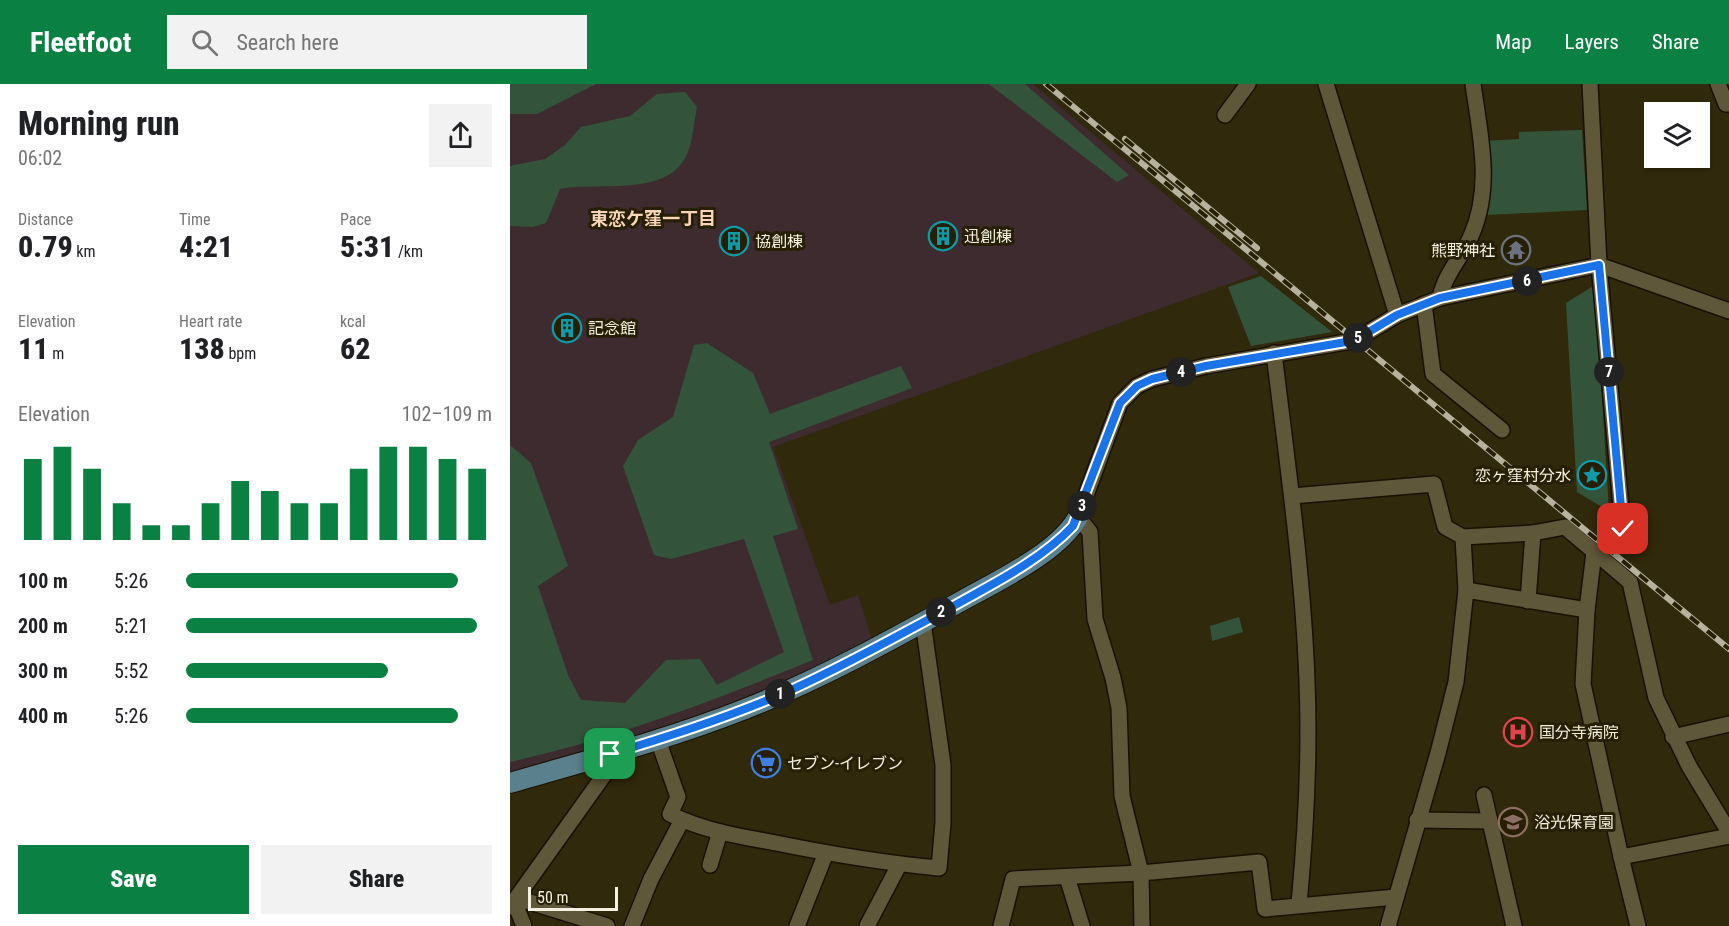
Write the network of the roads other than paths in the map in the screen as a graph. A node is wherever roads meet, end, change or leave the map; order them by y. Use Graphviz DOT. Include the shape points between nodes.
graph roads {
  1 [pos="1248,84"];
  2 [pos="1326,84"];
  3 [pos="1473,84"];
  4 [pos="1590,84"];
  5 [pos="1718,84"];
  6 [pos="1729,104"];
  7 [pos="1225,115"];
  8 [pos="1599,265"];
  9 [pos="1440,298"];
  10 [pos="1424,304"];
  11 [pos="1729,311"];
  12 [pos="1397,315"];
  13 [pos="1275,353"];
  14 [pos="1502,430"];
  15 [pos="1292,496"];
  16 [pos="1078,517"];
  17 [pos="1623,529"];
  18 [pos="1533,533"];
  19 [pos="1463,537"];
  20 [pos="1594,552"];
  21 [pos="1466,590"];
  22 [pos="1528,601"];
  23 [pos="1587,610"];
  24 [pos="923,622"];
  25 [pos="1729,724"];
  26 [pos="1673,737"];
  27 [pos="658,740"];
  28 [pos="610,754"];
  29 [pos="510,783"];
  30 [pos="1484,795"];
  31 [pos="682,820"];
  32 [pos="1418,820"];
  33 [pos="1490,821"];
  34 [pos="720,832"];
  35 [pos="1729,834"];
  36 [pos="826,853"];
  37 [pos="1621,857"];
  38 [pos="710,865"];
  39 [pos="899,865"];
  40 [pos="1141,873"];
  41 [pos="1067,877"];
  42 [pos="1396,897"];
  43 [pos="513,902"];
  44 [pos="1299,904"];
  45 [pos="603,925"];
  46 [pos="1005,925"];
  47 [pos="524,926"];
  48 [pos="632,926"];
  49 [pos="797,926"];
  50 [pos="867,926"];
  51 [pos="1082,926"];
  52 [pos="1142,926"];
  53 [pos="1388,926"];
  54 [pos="1514,926"];
  55 [pos="1638,926"];
  1 -- 7 [label="street"];
  2 -- 12 [label="street"];
  3 -- 9 [label="street" via="1485,176 1483,196 1471,237 1442,286"];
  4 -- 8 [label="street"];
  5 -- 6 [label="street"];
  8 -- 9 [label="street"];
  8 -- 11 [label="street"];
  8 -- 17 [label="street"];
  9 -- 10 [label="street"];
  10 -- 12 [label="street"];
  10 -- 14 [label="street" via="1433,374"];
  12 -- 13 [label="street" via="1355,339"];
  13 -- 15 [label="street"];
  13 -- 16 [label="street" via="1162,376 1127,394 1120,403"];
  15 -- 19 [label="street" via="1434,484 1445,527"];
  15 -- 44 [label="street" via="1307,681 1306,819"];
  16 -- 24 [label="main road" via="1062,537 1023,566"];
  16 -- 40 [label="street" via="1090,532 1095,619 1117,698 1122,796"];
  18 -- 19 [label="street"];
  18 -- 20 [label="street" via="1565,527"];
  18 -- 22 [label="street"];
  19 -- 21 [label="street"];
  20 -- 23 [label="street"];
  20 -- 26 [label="street" via="1630,582 1649,677"];
  21 -- 22 [label="street"];
  21 -- 32 [label="street" via="1456,682"];
  22 -- 23 [label="street"];
  23 -- 37 [label="street" via="1583,684"];
  24 -- 27 [label="main road" via="781,694"];
  24 -- 39 [label="street" via="943,765 939,868"];
  25 -- 26 [label="street"];
  26 -- 35 [label="street"];
  27 -- 28 [label="main road"];
  27 -- 31 [label="street" via="678,797 670,814"];
  28 -- 29 [label="main road"];
  28 -- 43 [label="street" via="612,764"];
  30 -- 33 [label="street"];
  31 -- 34 [label="street"];
  31 -- 48 [label="street"];
  32 -- 33 [label="street"];
  32 -- 42 [label="street"];
  33 -- 54 [label="street"];
  34 -- 36 [label="street"];
  34 -- 38 [label="street"];
  35 -- 37 [label="street"];
  36 -- 39 [label="street"];
  36 -- 49 [label="street"];
  37 -- 55 [label="street"];
  39 -- 50 [label="street"];
  40 -- 41 [label="street"];
  40 -- 44 [label="street" via="1259,862 1265,909"];
  40 -- 52 [label="street"];
  41 -- 46 [label="street" via="1013,879"];
  41 -- 51 [label="street"];
  42 -- 44 [label="street"];
  42 -- 53 [label="street"];
  43 -- 45 [label="street"];
  43 -- 47 [label="street"];
}
